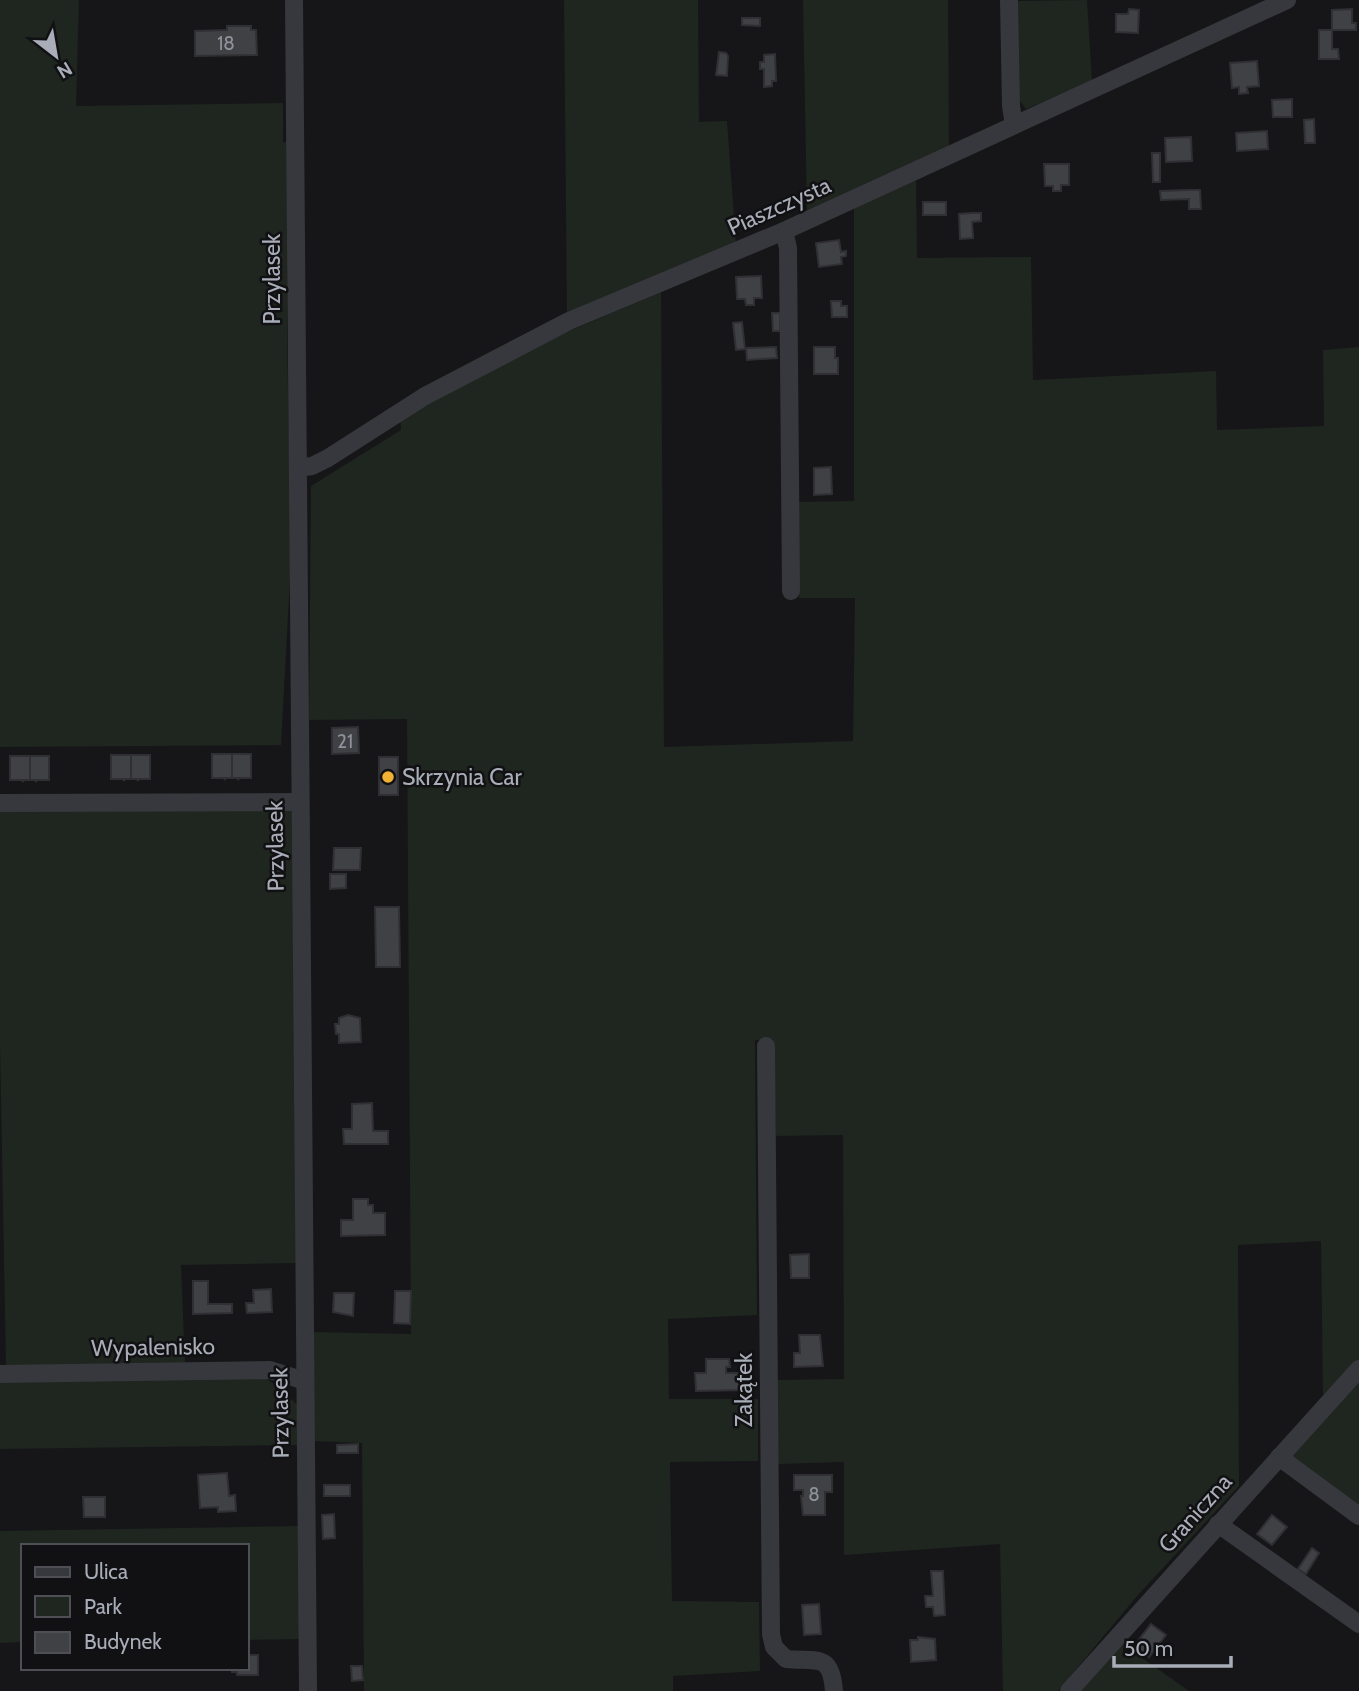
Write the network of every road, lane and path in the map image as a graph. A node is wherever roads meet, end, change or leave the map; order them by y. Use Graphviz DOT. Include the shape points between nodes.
graph roads {
  1 [pos="294,0"];
  2 [pos="1009,0"];
  3 [pos="1287,0"];
  4 [pos="1014,125"];
  5 [pos="784,231"];
  6 [pos="298,468"];
  7 [pos="791,592"];
  8 [pos="299,802"];
  9 [pos="0,803"];
  10 [pos="766,1046"];
  11 [pos="1359,1369"];
  12 [pos="0,1374"];
  13 [pos="304,1381"];
  14 [pos="1279,1457"];
  15 [pos="1359,1516"];
  16 [pos="1218,1524"];
  17 [pos="1359,1624"];
  18 [pos="308,1691"];
  19 [pos="834,1691"];
  20 [pos="1069,1691"];
  1 -- 6 [label="street, Przylasek"];
  2 -- 4 [label="street"];
  3 -- 4 [label="street, Piaszczysta"];
  4 -- 5 [label="street, Piaszczysta"];
  5 -- 6 [label="street, Piaszczysta" via="569,321 425,396 328,458"];
  5 -- 7 [label="street" via="788,248"];
  6 -- 8 [label="street, Przylasek"];
  8 -- 9 [label="street"];
  8 -- 13 [label="street, Przylasek"];
  10 -- 19 [label="street, Zakątek" via="771,1634 774,1647 786,1658 821,1660 828,1666"];
  11 -- 14 [label="street, Graniczna"];
  12 -- 13 [label="street, Wypalenisko" via="270,1370"];
  13 -- 18 [label="street, Przylasek"];
  14 -- 15 [label="street"];
  14 -- 16 [label="street, Graniczna"];
  16 -- 17 [label="street"];
  16 -- 20 [label="street, Graniczna"];
}
